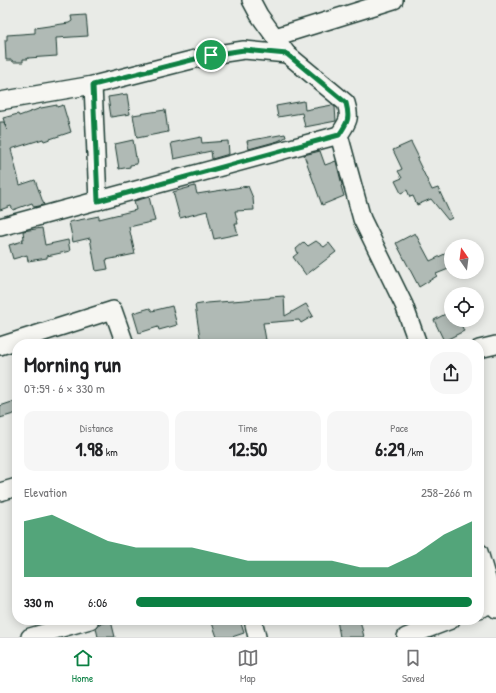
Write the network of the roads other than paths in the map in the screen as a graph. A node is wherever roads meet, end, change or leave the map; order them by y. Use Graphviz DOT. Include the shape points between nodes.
graph roads {
  1 [pos="251,0"];
  2 [pos="394,0"];
  3 [pos="275,37"];
  4 [pos="287,54"];
  5 [pos="93,85"];
  6 [pos="0,101"];
  7 [pos="339,135"];
  8 [pos="98,201"];
  9 [pos="0,227"];
  10 [pos="22,339"];
  11 [pos="123,339"];
  12 [pos="416,339"];
  13 [pos="12,342"];
  14 [pos="496,345"];
  15 [pos="0,346"];
  16 [pos="484,348"];
  17 [pos="12,488"];
  18 [pos="0,492"];
  19 [pos="484,577"];
  20 [pos="490,607"];
  21 [pos="72,625"];
  22 [pos="254,625"];
  23 [pos="438,625"];
  24 [pos="30,637"];
  25 [pos="257,637"];
  26 [pos="406,637"];
  1 -- 3 [label="street"];
  2 -- 3 [label="street"];
  3 -- 4 [label="street"];
  4 -- 5 [label="street" via="244,50 211,55"];
  4 -- 7 [label="street" via="346,103 348,122"];
  5 -- 6 [label="street"];
  5 -- 8 [label="street"];
  7 -- 8 [label="street"];
  7 -- 12 [label="street" via="362,219 404,305"];
  8 -- 9 [label="street"];
  10 -- 11 [label="street" via="113,310"];
  13 -- 15 [label="street"];
  14 -- 16 [label="street"];
  17 -- 18 [label="street"];
  19 -- 20 [label="street"];
  21 -- 24 [label="street"];
  22 -- 25 [label="street"];
  23 -- 26 [label="street"];
}
